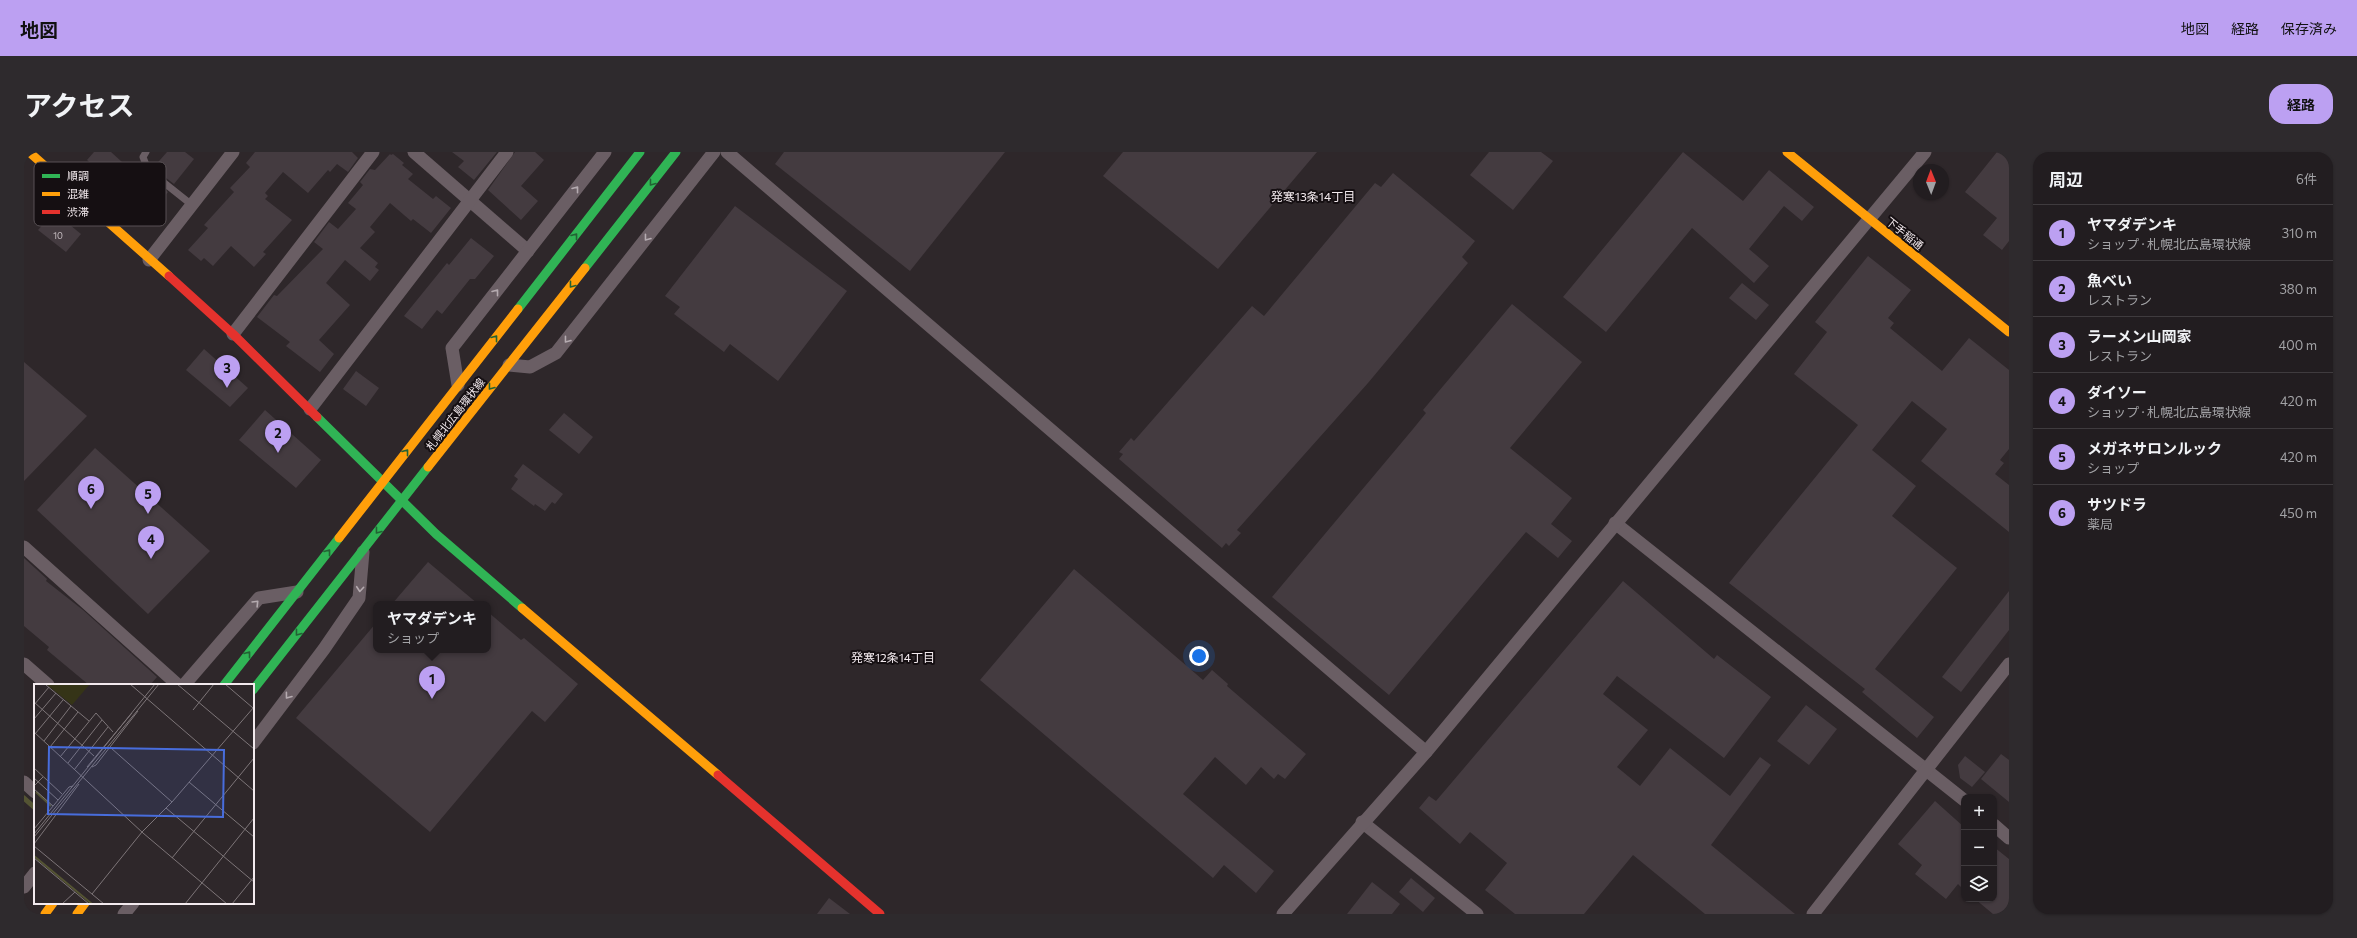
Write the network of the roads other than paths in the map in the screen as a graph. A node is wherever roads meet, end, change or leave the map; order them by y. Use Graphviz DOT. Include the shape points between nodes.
graph roads {
  1 [pos="29,152"];
  2 [pos="146,152"];
  3 [pos="233,152"];
  4 [pos="373,152"];
  5 [pos="414,152"];
  6 [pos="507,152"];
  7 [pos="605,152"];
  8 [pos="640,152"];
  9 [pos="676,152"];
  10 [pos="714,152"];
  11 [pos="727,152"];
  12 [pos="1787,152"];
  13 [pos="1925,152"];
  14 [pos="40,162"];
  15 [pos="145,162"];
  16 [pos="166,184"];
  17 [pos="470,200"];
  18 [pos="192,205"];
  19 [pos="1869,219"];
  20 [pos="111,226"];
  21 [pos="528,251"];
  22 [pos="149,260"];
  23 [pos="2009,332"];
  24 [pos="233,334"];
  25 [pos="509,365"];
  26 [pos="458,385"];
  27 [pos="310,409"];
  28 [pos="382,482"];
  29 [pos="402,500"];
  30 [pos="1615,524"];
  31 [pos="24,547"];
  32 [pos="363,550"];
  33 [pos="297,592"];
  34 [pos="24,664"];
  35 [pos="2009,664"];
  36 [pos="47,684"];
  37 [pos="177,684"];
  38 [pos="185,684"];
  39 [pos="225,684"];
  40 [pos="254,689"];
  41 [pos="254,742"];
  42 [pos="1426,752"];
  43 [pos="1926,770"];
  44 [pos="24,782"];
  45 [pos="34,791"];
  46 [pos="1961,798"];
  47 [pos="1362,822"];
  48 [pos="1997,828"];
  49 [pos="2009,838"];
  50 [pos="34,874"];
  51 [pos="24,887"];
  52 [pos="52,904"];
  53 [pos="84,904"];
  54 [pos="132,904"];
  55 [pos="45,914"];
  56 [pos="77,914"];
  57 [pos="124,914"];
  58 [pos="880,914"];
  59 [pos="1283,914"];
  60 [pos="1477,914"];
  61 [pos="1813,914"];
  1 -- 14 [label="main road"];
  2 -- 15 [label="lane" via="143,157"];
  3 -- 18 [label="street"];
  4 -- 24 [label="street"];
  5 -- 17 [label="street"];
  6 -- 17 [label="street"];
  21 -- 7 [label="street, one-way"];
  26 -- 8 [label="main road, 札幌北広島環状線, one-way"];
  9 -- 25 [label="main road, 札幌北広島環状線, one-way"];
  10 -- 25 [label="street, one-way" via="556,353 530,367"];
  11 -- 42 [label="street"];
  12 -- 19 [label="main road, 下手稲通"];
  13 -- 19 [label="street"];
  16 -- 18 [label="lane"];
  17 -- 21 [label="street"];
  17 -- 27 [label="street"];
  18 -- 22 [label="street"];
  19 -- 23 [label="main road, 下手稲通"];
  19 -- 30 [label="street"];
  20 -- 22 [label="main road"];
  26 -- 21 [label="street, one-way" via="452,348"];
  22 -- 24 [label="main road"];
  24 -- 27 [label="main road"];
  25 -- 29 [label="main road, 札幌北広島環状線, one-way"];
  28 -- 26 [label="main road, 札幌北広島環状線, one-way"];
  27 -- 28 [label="main road"];
  28 -- 29 [label="main road"];
  33 -- 28 [label="main road, 札幌北広島環状線, one-way"];
  29 -- 32 [label="main road, 札幌北広島環状線, one-way"];
  29 -- 58 [label="main road" via="436,534"];
  30 -- 42 [label="street"];
  30 -- 43 [label="street"];
  31 -- 37 [label="street"];
  32 -- 40 [label="main road, 札幌北広島環状線, one-way"];
  32 -- 41 [label="street, one-way" via="359,598 324,650"];
  38 -- 33 [label="street, one-way" via="259,598"];
  39 -- 33 [label="main road, 札幌北広島環状線, one-way"];
  34 -- 36 [label="street"];
  35 -- 43 [label="street"];
  42 -- 47 [label="street"];
  43 -- 46 [label="street"];
  43 -- 61 [label="street"];
  44 -- 45 [label="street"];
  47 -- 59 [label="street"];
  47 -- 60 [label="street"];
  48 -- 49 [label="street"];
  50 -- 51 [label="street"];
  52 -- 55 [label="main road"];
  53 -- 56 [label="main road"];
  54 -- 57 [label="street"];
}
